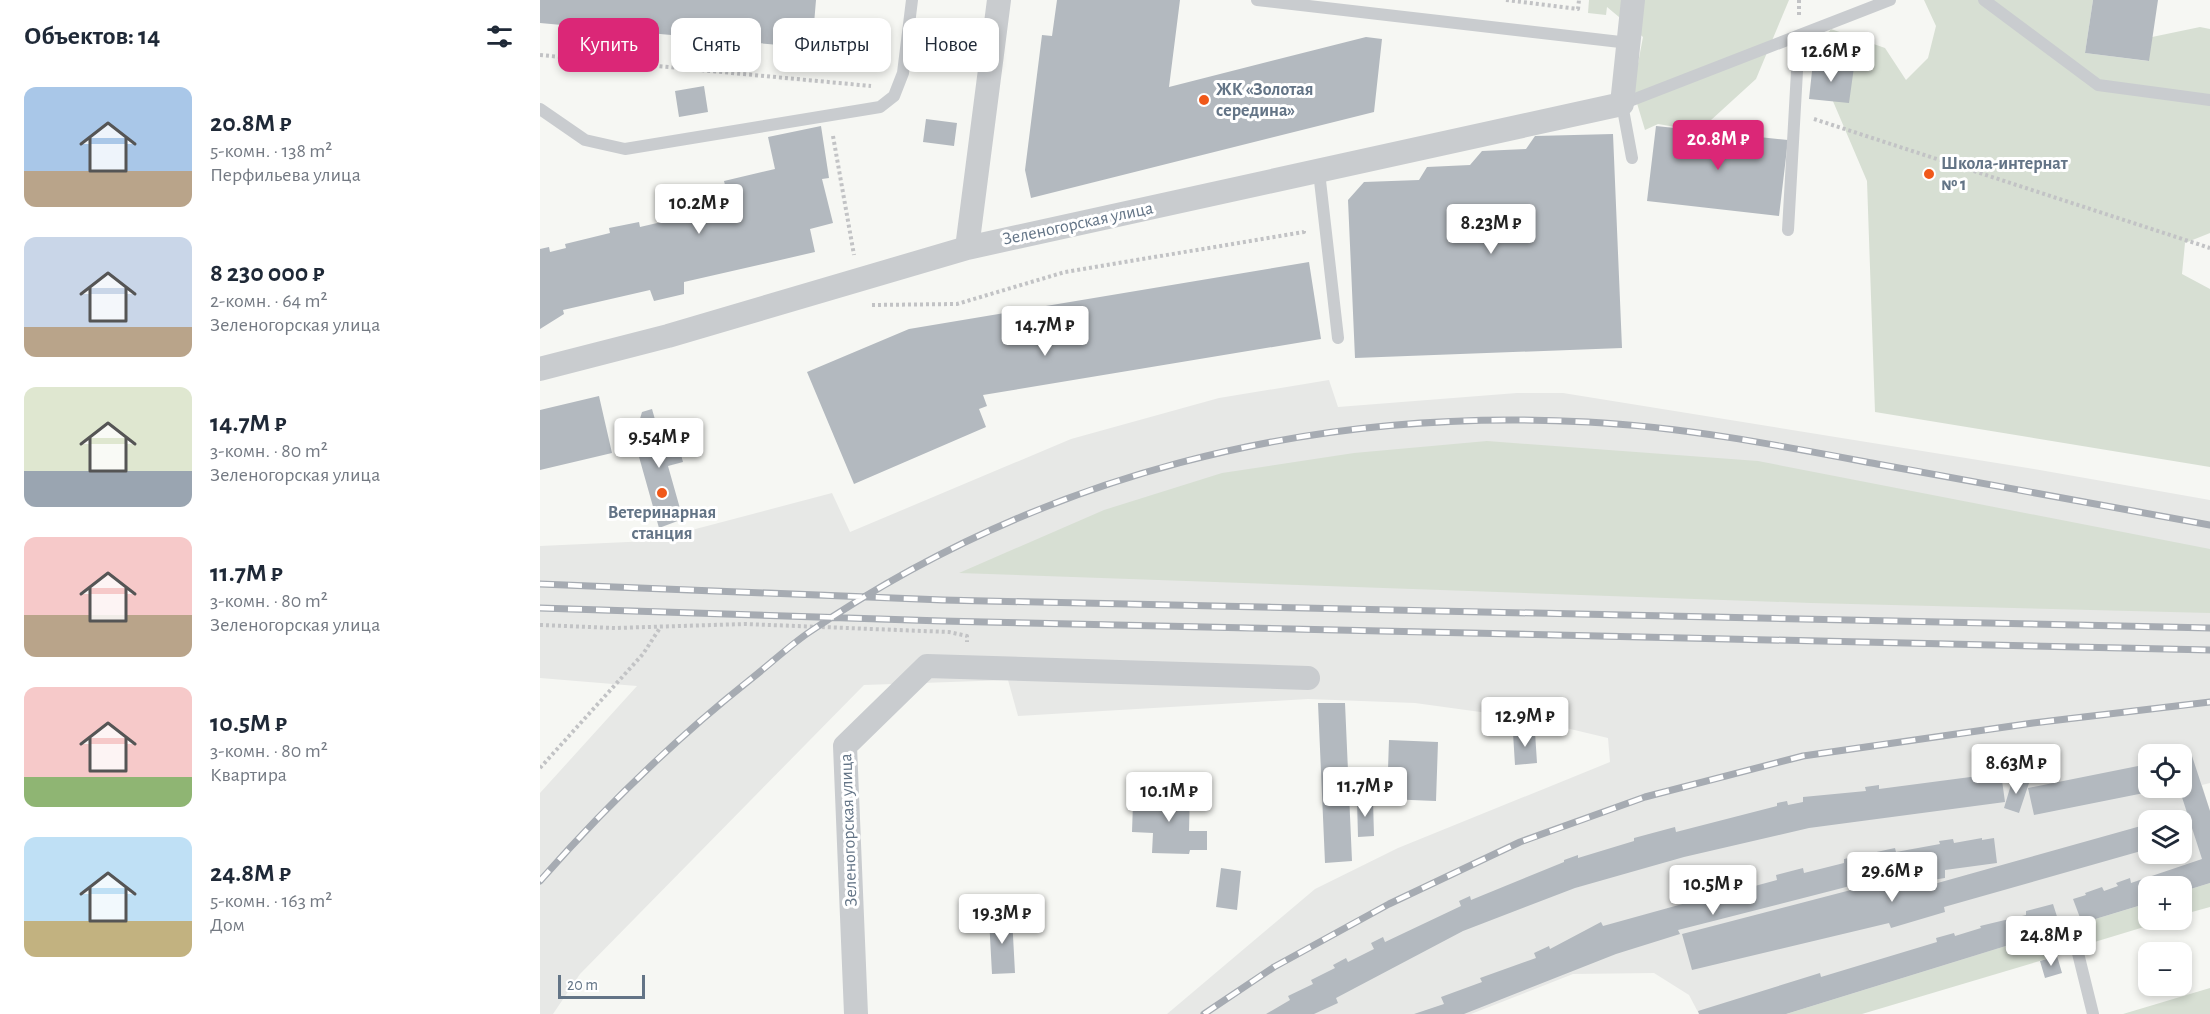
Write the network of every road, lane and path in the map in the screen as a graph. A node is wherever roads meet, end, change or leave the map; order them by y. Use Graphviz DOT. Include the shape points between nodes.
graph roads {
  1 [pos="912,0"];
  2 [pos="999,0"];
  3 [pos="1257,0"];
  4 [pos="1506,0"];
  5 [pos="1579,0"];
  6 [pos="1633,0"];
  7 [pos="1890,0"];
  8 [pos="1984,0"];
  9 [pos="1799,36"];
  10 [pos="1629,43"];
  11 [pos="540,54"];
  12 [pos="897,88"];
  13 [pos="2210,100"];
  14 [pos="1622,104"];
  15 [pos="540,109"];
  16 [pos="1795,112"];
  17 [pos="829,114"];
  18 [pos="1632,158"];
  19 [pos="1318,172"];
  20 [pos="1302,221"];
  21 [pos="1788,230"];
  22 [pos="967,248"];
  23 [pos="2210,248"];
  24 [pos="850,272"];
  25 [pos="1338,338"];
  26 [pos="540,369"];
  27 [pos="540,625"];
  28 [pos="660,628"];
  29 [pos="966,667"];
  30 [pos="1308,678"];
  31 [pos="540,768"];
  32 [pos="2074,937"];
  33 [pos="856,1014"];
  34 [pos="2093,1014"];
  1 -- 12 [label="lane" via="903,73"];
  2 -- 22 [label="street"];
  3 -- 10 [label="lane"];
  4 -- 5 [label="path" via="1578,9"];
  6 -- 10 [label="street"];
  7 -- 9 [label="lane"];
  8 -- 13 [label="lane" via="2098,85"];
  9 -- 14 [label="lane"];
  9 -- 16 [label="lane"];
  10 -- 14 [label="street"];
  11 -- 12 [label="path"];
  12 -- 17 [label="lane" via="894,96 880,107"];
  14 -- 18 [label="lane"];
  14 -- 19 [label="street, Зеленогорская улица"];
  15 -- 17 [label="lane" via="585,140 625,149"];
  16 -- 21 [label="lane"];
  16 -- 23 [label="path"];
  17 -- 24 [label="path"];
  19 -- 22 [label="street, Зеленогорская улица"];
  19 -- 25 [label="lane"];
  20 -- 24 [label="path" via="1304,232 1065,272 957,304 851,306"];
  22 -- 24 [label="street, Зеленогорская улица"];
  24 -- 26 [label="street, Зеленогорская улица" via="668,336"];
  27 -- 28 [label="path"];
  28 -- 29 [label="path" via="744,624 950,632 967,636"];
  28 -- 31 [label="path" via="643,654"];
  29 -- 30 [label="street, Зеленогорская улица"];
  29 -- 33 [label="street, Зеленогорская улица" via="927,666 845,746"];
  32 -- 34 [label="lane"];
}
